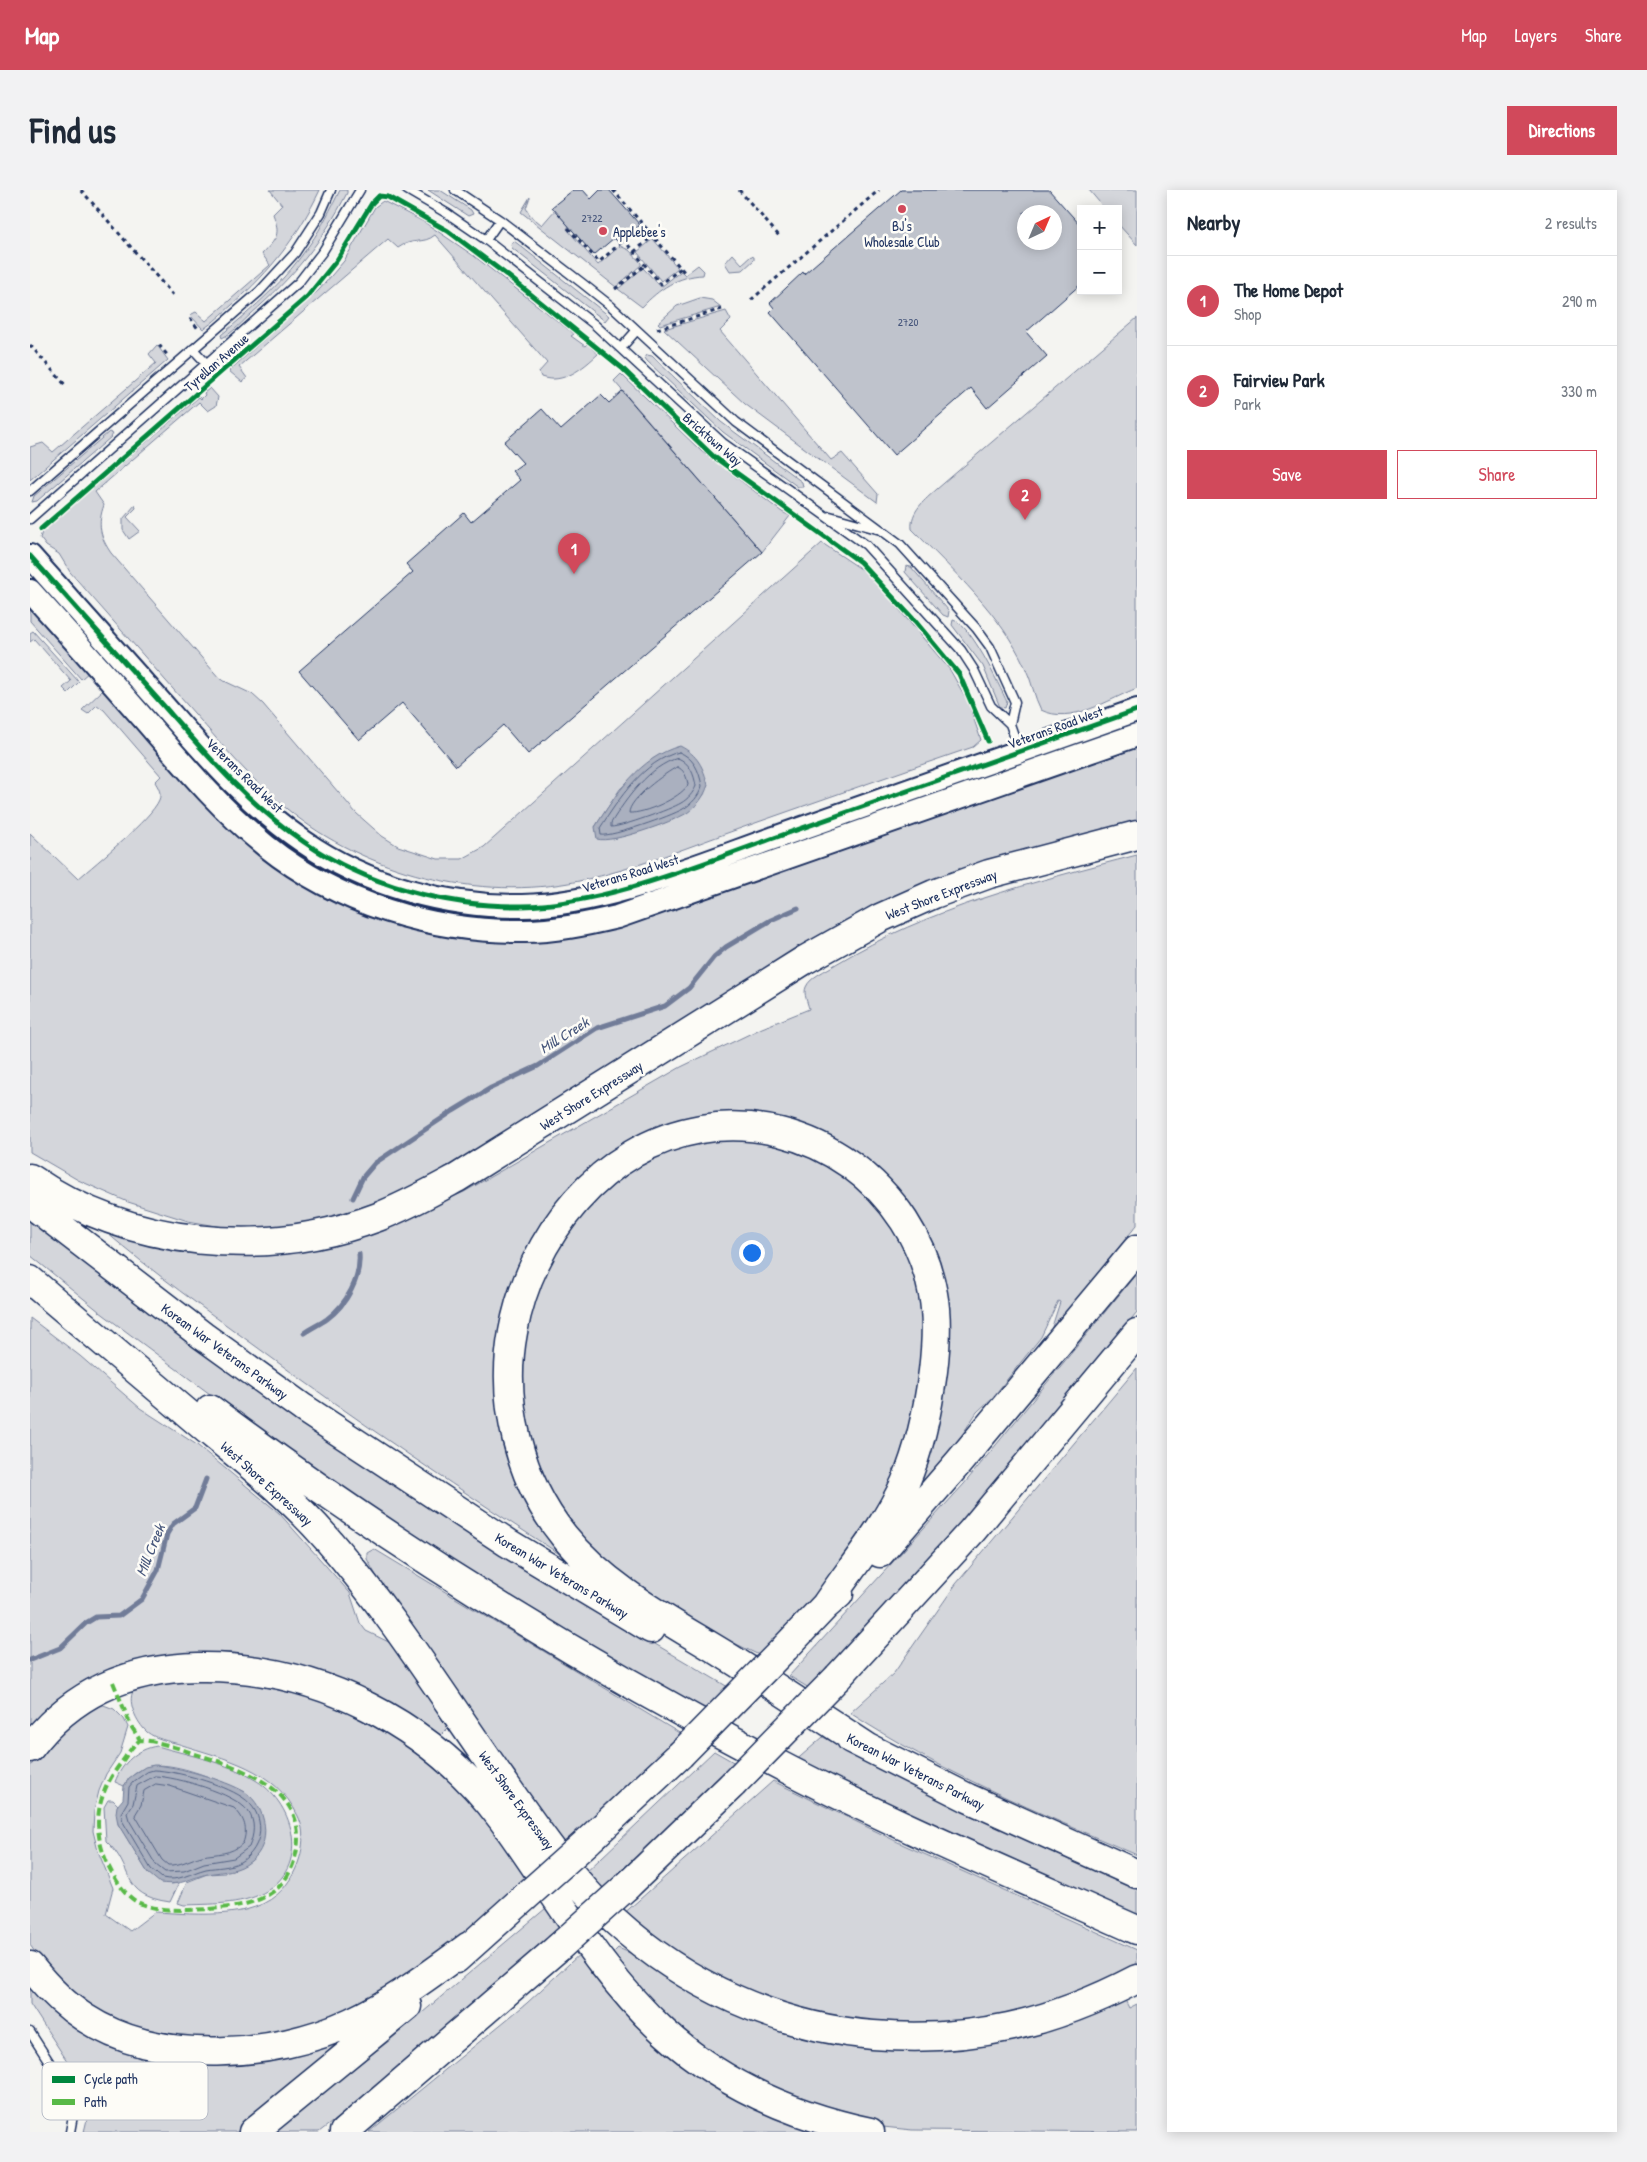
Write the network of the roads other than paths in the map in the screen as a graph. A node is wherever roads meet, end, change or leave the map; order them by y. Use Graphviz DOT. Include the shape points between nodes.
graph roads {
  1 [pos="331,190"];
  2 [pos="360,190"];
  3 [pos="408,190"];
  4 [pos="455,190"];
  5 [pos="500,220"];
  6 [pos="486,240"];
  7 [pos="637,330"];
  8 [pos="621,348"];
  9 [pos="193,350"];
  10 [pos="206,364"];
  11 [pos="30,491"];
  12 [pos="823,514"];
  13 [pos="30,519"];
  14 [pos="882,530"];
  15 [pos="30,556"];
  16 [pos="30,591"];
  17 [pos="105,674"];
  18 [pos="1137,710"];
  19 [pos="177,722"];
  20 [pos="1010,724"];
  21 [pos="1137,735"];
  22 [pos="209,758"];
  23 [pos="1023,763"];
  24 [pos="192,774"];
  25 [pos="1137,835"];
  26 [pos="30,1178"];
  27 [pos="30,1203"];
  28 [pos="1137,1248"];
  29 [pos="30,1280"];
  30 [pos="86,1327"];
  31 [pos="1137,1333"];
  32 [pos="825,1606"];
  33 [pos="867,1747"];
  34 [pos="30,1748"];
  35 [pos="1137,1874"];
  36 [pos="1137,1930"];
  37 [pos="469,1946"];
  38 [pos="30,1966"];
  39 [pos="1137,1979"];
  40 [pos="30,2032"];
  41 [pos="49,2062"];
  42 [pos="376,2103"];
  43 [pos="253,2132"];
  44 [pos="333,2132"];
  45 [pos="344,2132"];
  46 [pos="870,2132"];
  1 -- 9 [label="lane, Tyrellan Avenue" via="312,228 282,269"];
  2 -- 10 [label="lane, Tyrellan Avenue" via="328,245 299,282"];
  3 -- 6 [label="lane, Bricktown Way"];
  4 -- 5 [label="lane, Bricktown Way"];
  5 -- 6 [label="lane"];
  5 -- 7 [label="lane, Bricktown Way" via="582,282"];
  6 -- 8 [label="lane, Bricktown Way"];
  7 -- 8 [label="lane"];
  7 -- 14 [label="lane, Bricktown Way" via="736,422"];
  8 -- 12 [label="lane, Bricktown Way" via="723,443"];
  9 -- 10 [label="lane"];
  9 -- 11 [label="lane, Tyrellan Avenue"];
  10 -- 13 [label="lane, Tyrellan Avenue"];
  12 -- 14 [label="lane"];
  12 -- 20 [label="lane, Bricktown Way" via="866,545 947,632 974,670 991,706"];
  14 -- 20 [label="lane, Bricktown Way" via="923,568 990,647 1015,702"];
  15 -- 19 [label="street, Veterans Road West"];
  16 -- 17 [label="street, Veterans Road West"];
  17 -- 19 [label="street" via="120,673 129,678"];
  17 -- 24 [label="street, Veterans Road West"];
  18 -- 23 [label="street, Veterans Road West"];
  19 -- 22 [label="street, Veterans Road West"];
  20 -- 23 [label="lane, Bricktown Way"];
  21 -- 23 [label="street, Veterans Road West"];
  22 -- 23 [label="street, Veterans Road West" via="282,827 330,859 355,871 410,891 466,903 523,906 609,893"];
  22 -- 24 [label="street"];
  23 -- 24 [label="street, Veterans Road West" via="617,916 585,924 525,931 434,923 376,908 346,895 267,847 220,805"];
  25 -- 26 [label="highway, West Shore Expressway" via="989,874 880,918 803,961 457,1178 404,1206 360,1222 305,1236 267,1241 181,1237 128,1225 87,1210"];
  27 -- 33 [label="highway, Korean War Veterans Parkway" via="260,1378 508,1543 685,1649"];
  28 -- 32 [label="highway" via="906,1523 848,1587"];
  29 -- 30 [label="highway, West Shore Expressway"];
  30 -- 36 [label="highway" via="183,1390 372,1524 565,1645 793,1772"];
  30 -- 39 [label="highway, West Shore Expressway" via="263,1475 325,1536 375,1598 559,1858 614,1920 679,1969 737,2001 791,2020 856,2034 913,2037 968,2035 1020,2026 1067,2012"];
  31 -- 42 [label="highway, bridge" via="972,1531 838,1677 733,1784 558,1948"];
  32 -- 33 [label="highway" via="893,1507 921,1434 936,1337 934,1296 924,1261 893,1203 863,1172 832,1152 793,1136 747,1127 700,1129 666,1139 632,1154 584,1192 548,1239 529,1276 515,1320 509,1366 512,1416 522,1458 560,1531 585,1559 643,1604"];
  32 -- 37 [label="highway, bridge" via="680,1755"];
  33 -- 35 [label="highway, Korean War Veterans Parkway" via="968,1798"];
  34 -- 46 [label="highway" via="55,1719 83,1698 113,1682 156,1670 205,1667 267,1672 307,1682 362,1703 430,1745 476,1788 501,1818 614,1979 666,2034 711,2067 758,2095 814,2118"];
  37 -- 38 [label="highway" via="408,1991 350,2022 296,2041 242,2050 170,2048 114,2033 85,2019 68,2006"];
  37 -- 43 [label="highway" via="414,2000"];
  40 -- 41 [label="lane"];
  42 -- 44 [label="highway"];
  42 -- 45 [label="highway"];
}
